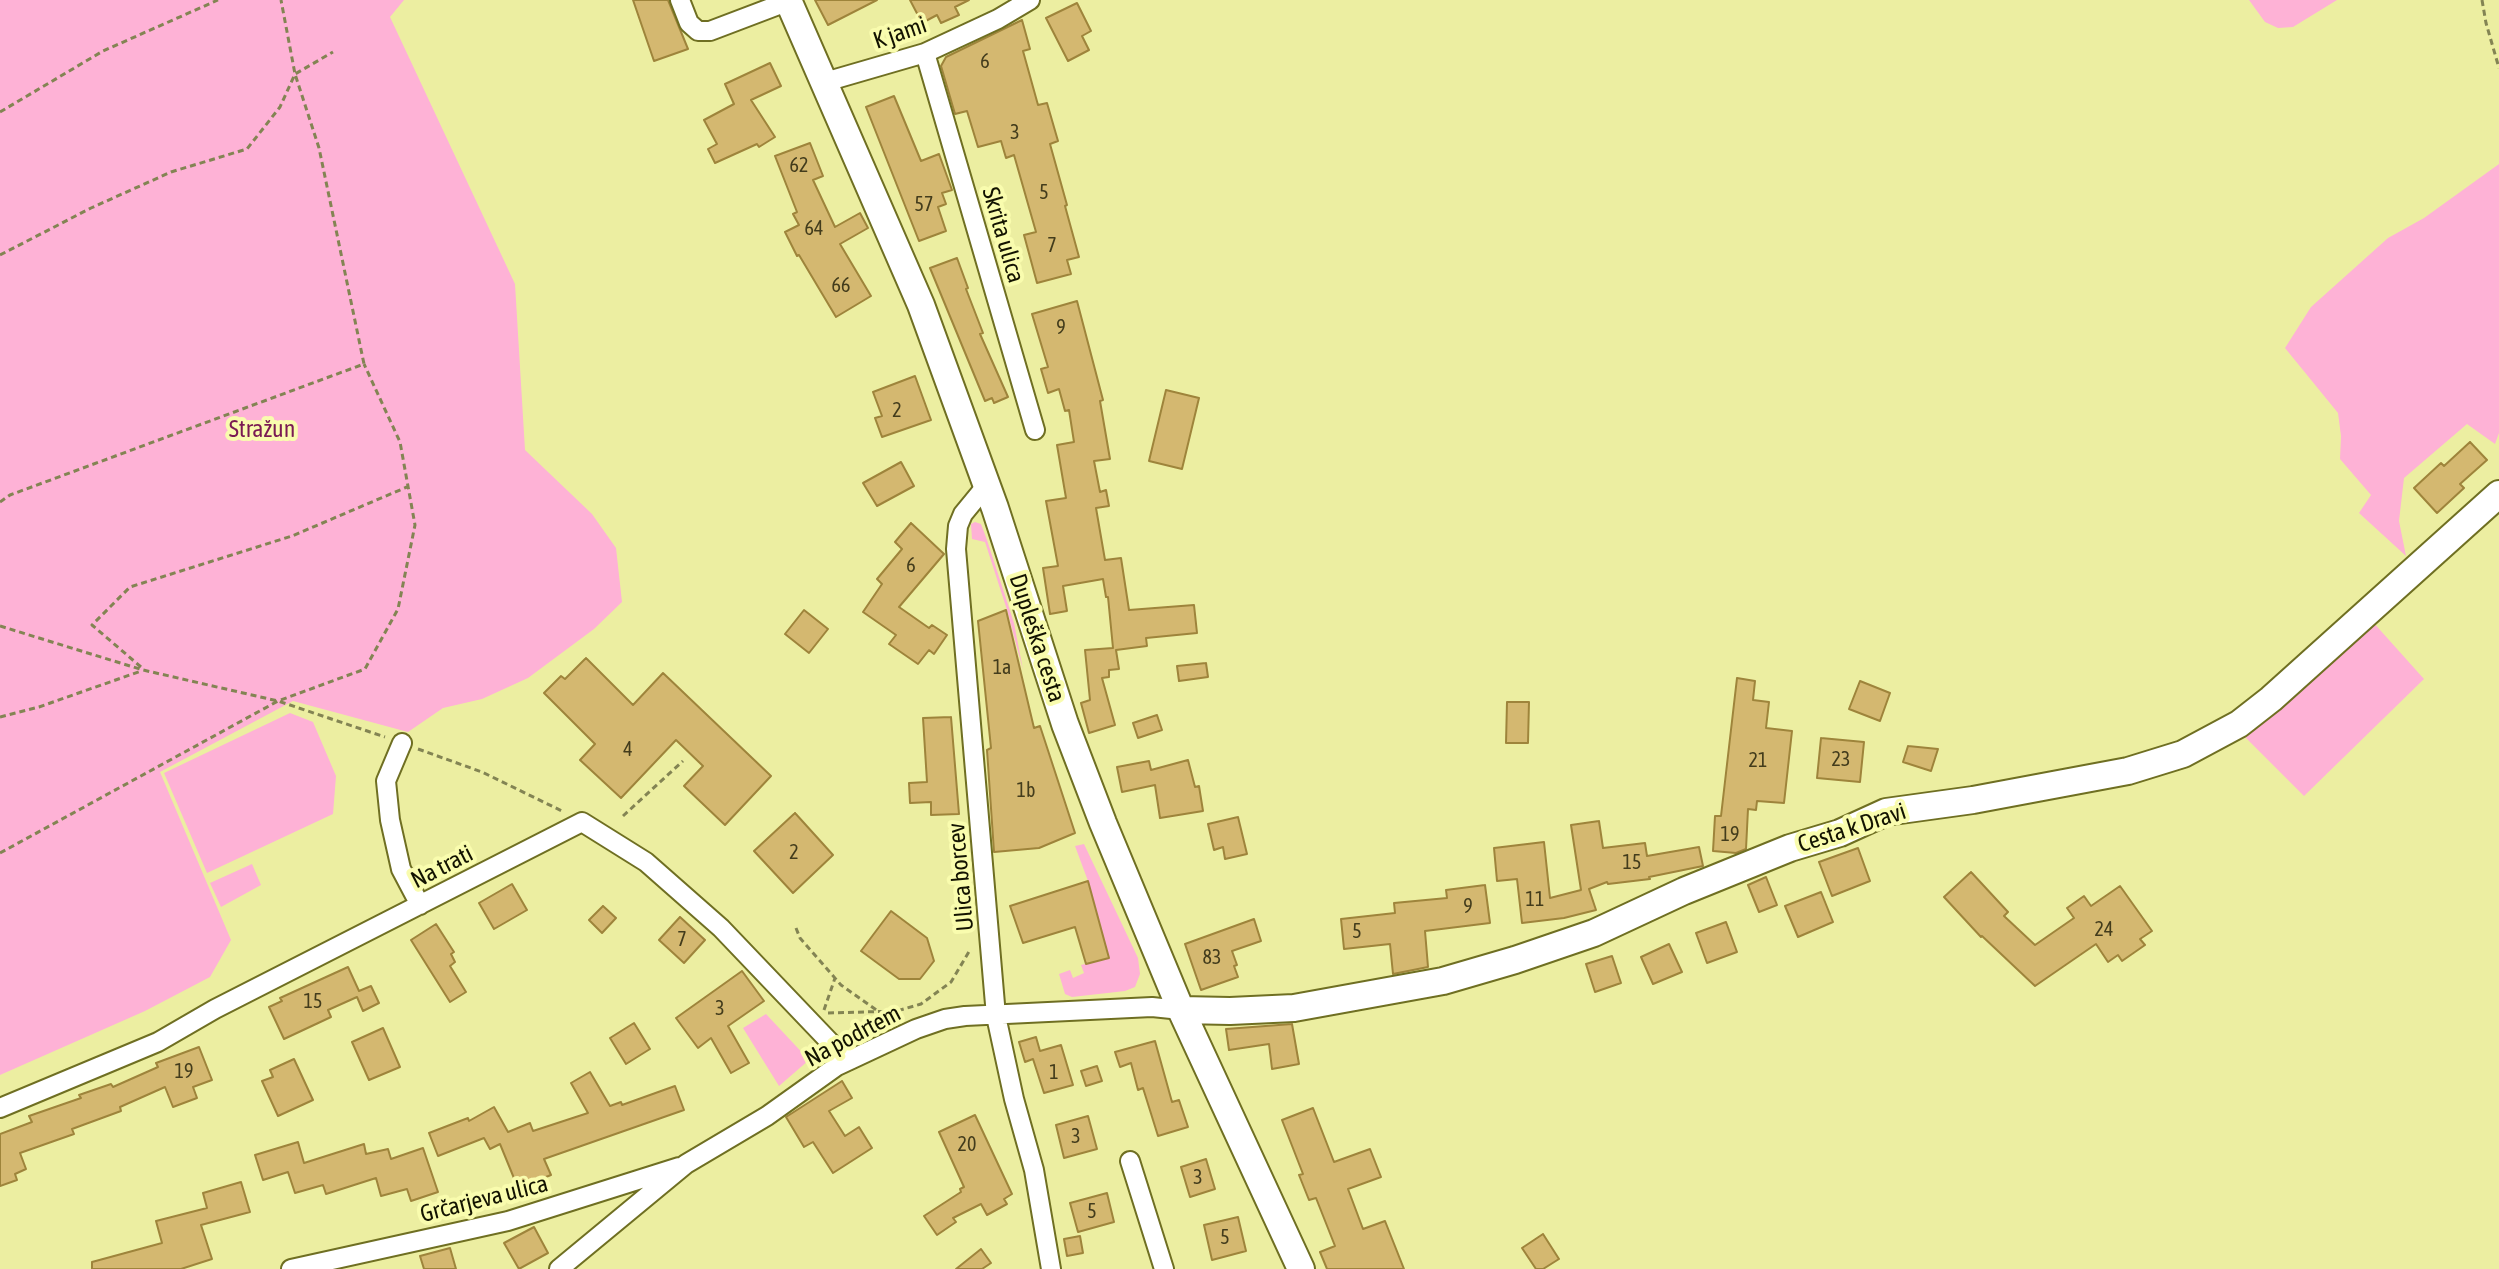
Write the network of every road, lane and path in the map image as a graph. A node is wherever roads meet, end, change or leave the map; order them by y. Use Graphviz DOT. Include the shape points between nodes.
graph roads {
  1 [pos="218,0"];
  2 [pos="281,0"];
  3 [pos="680,0"];
  4 [pos="1030,0"];
  5 [pos="2482,0"];
  6 [pos="789,1"];
  7 [pos="333,52"];
  8 [pos="925,53"];
  9 [pos="2499,68"];
  10 [pos="295,74"];
  11 [pos="825,82"];
  12 [pos="0,112"];
  13 [pos="0,255"];
  14 [pos="364,364"];
  15 [pos="1035,430"];
  16 [pos="986,486"];
  17 [pos="408,487"];
  18 [pos="2499,494"];
  19 [pos="0,502"];
  20 [pos="0,626"];
  21 [pos="143,670"];
  22 [pos="278,701"];
  23 [pos="0,717"];
  24 [pos="402,743"];
  25 [pos="683,761"];
  26 [pos="623,816"];
  27 [pos="582,822"];
  28 [pos="0,844"];
  29 [pos="5,850"];
  30 [pos="0,853"];
  31 [pos="420,905"];
  32 [pos="796,928"];
  33 [pos="974,942"];
  34 [pos="835,978"];
  35 [pos="1181,1010"];
  36 [pos="876,1012"];
  37 [pos="996,1016"];
  38 [pos="901,1027"];
  39 [pos="848,1061"];
  40 [pos="0,1108"];
  41 [pos="1130,1161"];
  42 [pos="686,1164"];
  43 [pos="291,1269"];
  44 [pos="559,1269"];
  45 [pos="1051,1269"];
  46 [pos="1164,1269"];
  47 [pos="1301,1269"];
  1 -- 12 [label="path" via="103,51"];
  2 -- 10 [label="path"];
  3 -- 6 [label="street, Dupleška cesta" via="698,31"];
  4 -- 8 [label="street, K jami"];
  5 -- 9 [label="path"];
  6 -- 11 [label="street, Dupleška cesta"];
  7 -- 10 [label="path"];
  8 -- 11 [label="street, K jami"];
  8 -- 15 [label="street, Skrita ulica"];
  10 -- 13 [label="path" via="280,107 247,149 171,172"];
  10 -- 14 [label="path" via="319,148"];
  11 -- 16 [label="street, Dupleška cesta" via="921,305"];
  14 -- 17 [label="path" via="400,442"];
  14 -- 19 [label="path"];
  16 -- 35 [label="street, Dupleška cesta" via="1070,738"];
  16 -- 37 [label="street, Ulica borcev" via="963,514 956,549"];
  17 -- 21 [label="path" via="292,536 130,587 92,625"];
  17 -- 22 [label="path" via="415,525 398,609 365,669"];
  18 -- 35 [label="street, Cesta k Dravi" via="2271,699 2239,724 2183,754 2128,771 1886,812 1684,891 1594,933 1443,981 1294,1008"];
  20 -- 21 [label="path"];
  21 -- 22 [label="path"];
  21 -- 23 [label="path"];
  22 -- 24 [label="path"];
  22 -- 29 [label="path"];
  24 -- 27 [label="path" via="482,772"];
  24 -- 31 [label="street" via="386,781 390,820 401,869"];
  25 -- 26 [label="path"];
  27 -- 31 [label="street, Na trati"];
  27 -- 39 [label="street" via="646,862 721,928"];
  28 -- 29 [label="path"];
  29 -- 30 [label="path"];
  31 -- 40 [label="street, Na trati" via="158,1042"];
  32 -- 34 [label="path"];
  33 -- 36 [label="path" via="951,982 938,992 909,1008"];
  34 -- 36 [label="path"];
  34 -- 36 [label="path" via="823,1013"];
  35 -- 37 [label="street, Na podrtem"];
  35 -- 47 [label="street, Dupleška cesta"];
  36 -- 38 [label="path"];
  37 -- 39 [label="street, Na podrtem" via="945,1019"];
  37 -- 45 [label="street, Ulica borcev" via="1034,1170"];
  39 -- 42 [label="street, Na podrtem"];
  41 -- 46 [label="street"];
  42 -- 43 [label="street, Grčarjeva ulica" via="508,1221"];
  42 -- 44 [label="street, Na podrtem"];
}
